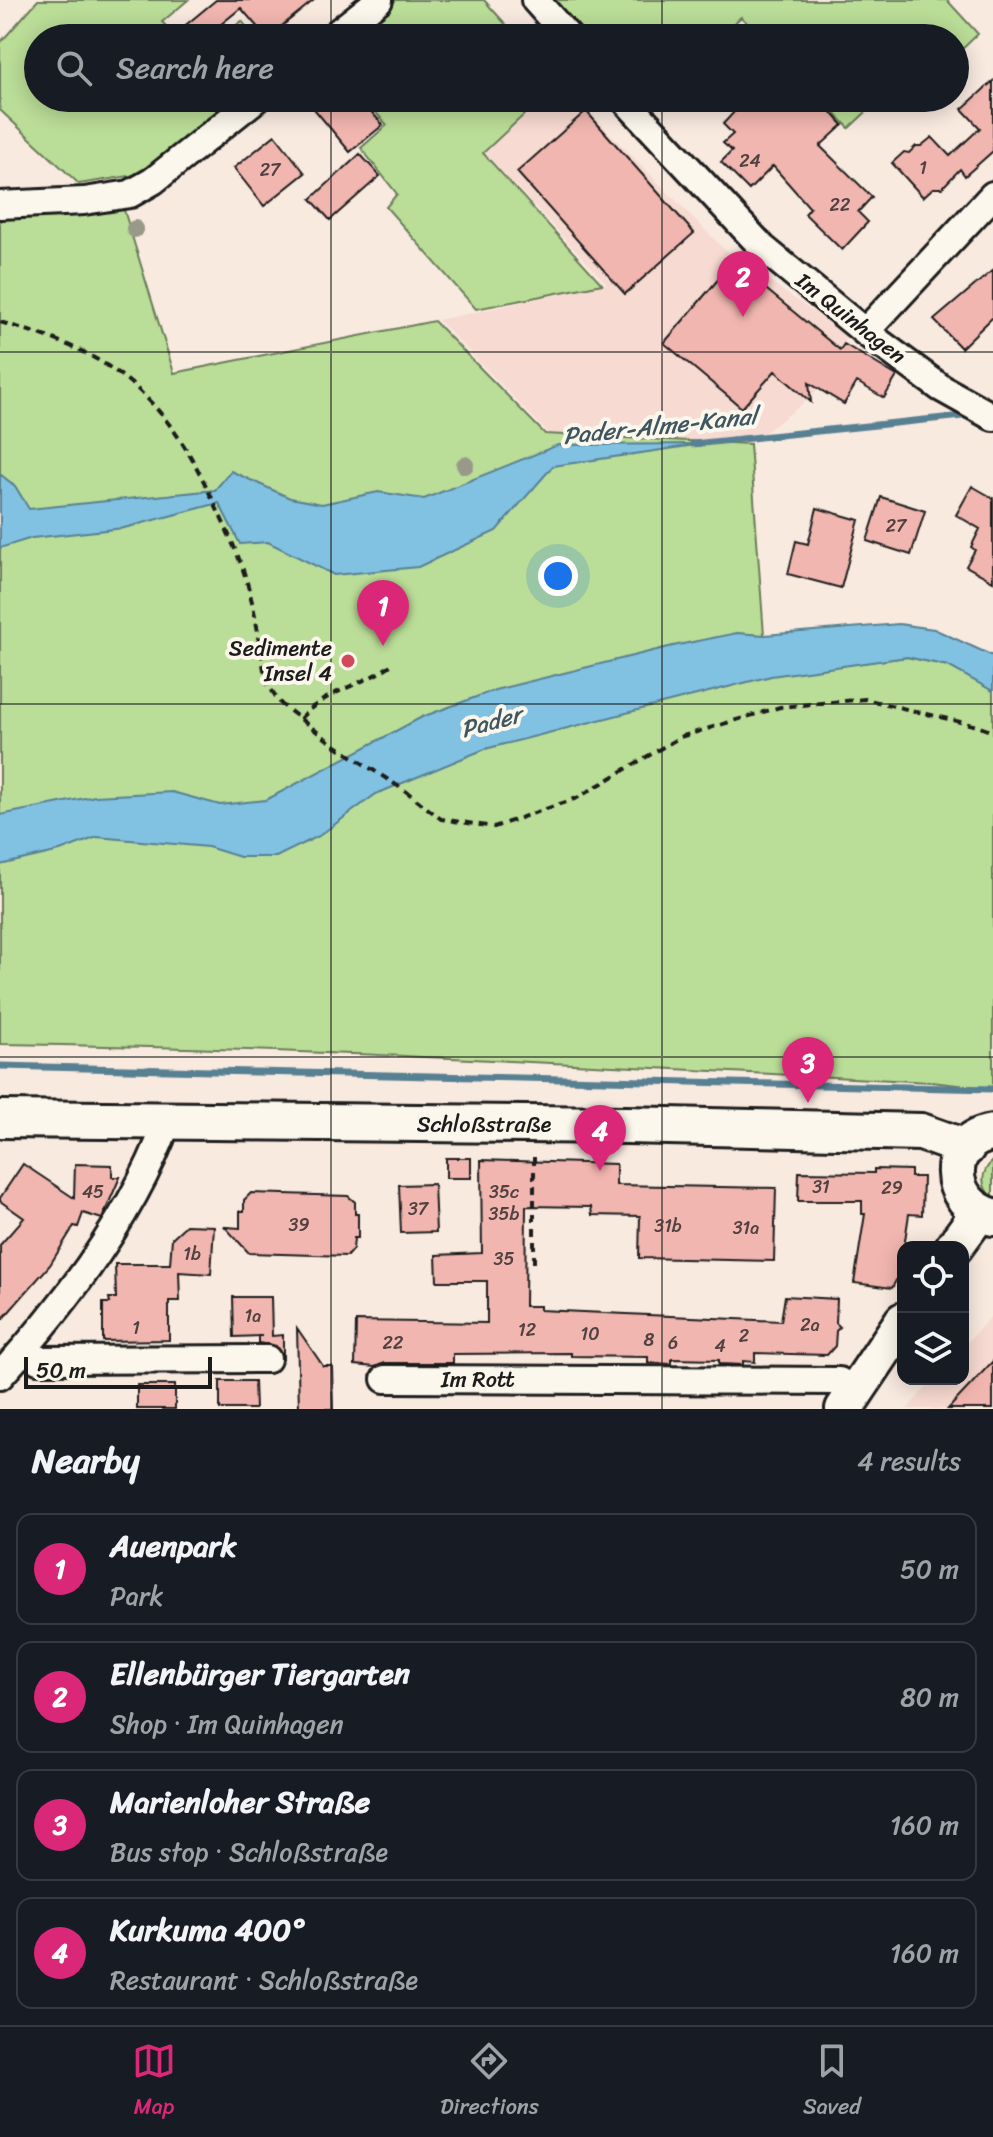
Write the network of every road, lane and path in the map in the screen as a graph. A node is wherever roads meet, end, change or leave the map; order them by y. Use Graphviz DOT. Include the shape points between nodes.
graph roads {
  1 [pos="379,0"];
  2 [pos="535,0"];
  3 [pos="349,24"];
  4 [pos="556,24"];
  5 [pos="239,112"];
  6 [pos="636,112"];
  7 [pos="993,195"];
  8 [pos="0,205"];
  9 [pos="0,322"];
  10 [pos="865,332"];
  11 [pos="993,417"];
  12 [pos="392,664"];
  13 [pos="300,719"];
  14 [pos="993,732"];
  15 [pos="0,1119"];
  16 [pos="167,1122"];
  17 [pos="979,1140"];
  18 [pos="534,1147"];
  19 [pos="986,1215"];
  20 [pos="960,1241"];
  21 [pos="534,1263"];
  22 [pos="897,1330"];
  23 [pos="25,1349"];
  24 [pos="267,1359"];
  25 [pos="0,1376"];
  26 [pos="385,1379"];
  27 [pos="850,1400"];
  1 -- 3 [label="street"];
  2 -- 4 [label="street"];
  5 -- 8 [label="street" via="130,194"];
  6 -- 10 [label="street, Im Quinhagen" via="741,227"];
  7 -- 10 [label="street"];
  9 -- 13 [label="path" via="110,367 169,421 206,483 238,553 266,682"];
  10 -- 11 [label="street, Im Quinhagen" via="941,388"];
  12 -- 13 [label="path" via="311,706"];
  13 -- 14 [label="path" via="441,819 494,827 577,798 680,737 780,707 865,699"];
  15 -- 16 [label="street, Schloßstraße"];
  16 -- 17 [label="street, Schloßstraße" via="626,1125 921,1132"];
  16 -- 23 [label="street" via="102,1251"];
  17 -- 19 [label="street, Schloßstraße" via="959,1158 957,1183 961,1195"];
  18 -- 21 [label="path"];
  19 -- 20 [label="street"];
  22 -- 27 [label="street"];
  23 -- 24 [label="street" via="38,1360"];
  23 -- 25 [label="street"];
  26 -- 27 [label="street, Im Rott" via="839,1381"];
}
